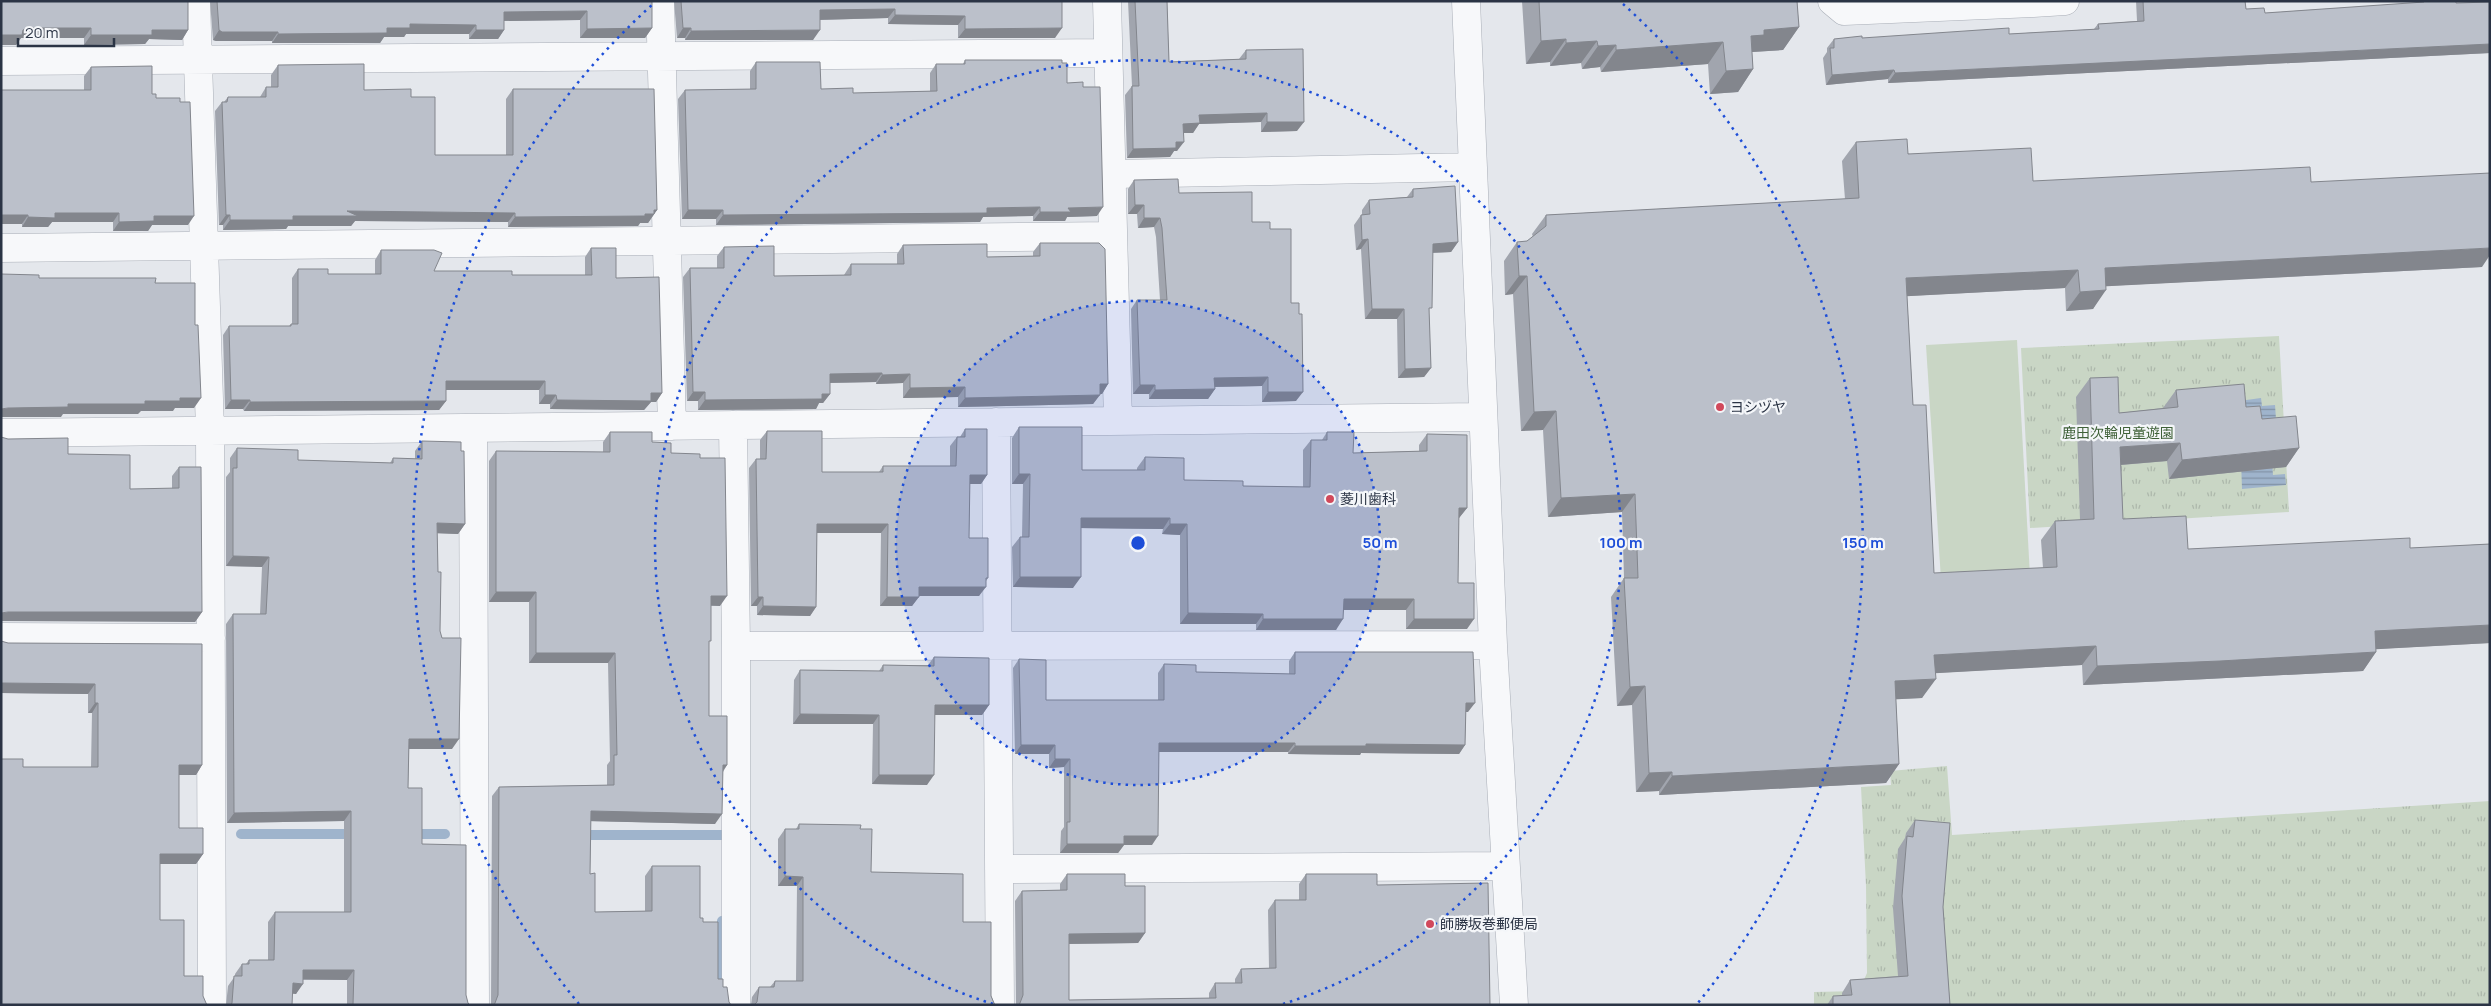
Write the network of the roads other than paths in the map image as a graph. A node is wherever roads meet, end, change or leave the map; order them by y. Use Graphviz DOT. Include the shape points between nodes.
graph roads {
  1 [pos="196,1"];
  2 [pos="660,1"];
  3 [pos="1107,1"];
  4 [pos="1466,1"];
  5 [pos="1832,1"];
  6 [pos="2065,1"];
  7 [pos="2033,2"];
  8 [pos="1108,53"];
  9 [pos="662,56"];
  10 [pos="198,60"];
  11 [pos="1,61"];
  12 [pos="1473,167"];
  13 [pos="1112,174"];
  14 [pos="1113,236"];
  15 [pos="667,241"];
  16 [pos="204,246"];
  17 [pos="1,248"];
  18 [pos="1483,417"];
  19 [pos="1118,421"];
  20 [pos="996,422"];
  21 [pos="733,425"];
  22 [pos="672,426"];
  23 [pos="473,428"];
  24 [pos="210,430"];
  25 [pos="1,433"];
  26 [pos="1,638"];
  27 [pos="211,638"];
  28 [pos="1493,645"];
  29 [pos="736,646"];
  30 [pos="997,646"];
  31 [pos="1504,866"];
  32 [pos="999,869"];
  33 [pos="212,1005"];
  34 [pos="475,1005"];
  35 [pos="736,1005"];
  36 [pos="1000,1005"];
  37 [pos="1514,1005"];
  1 -- 10 [label="street"];
  2 -- 9 [label="street"];
  3 -- 8 [label="street"];
  4 -- 12 [label="street"];
  5 -- 7 [label="street" via="1844,11"];
  6 -- 7 [label="street"];
  8 -- 9 [label="street"];
  8 -- 13 [label="street"];
  9 -- 10 [label="street"];
  9 -- 15 [label="street"];
  10 -- 11 [label="street"];
  10 -- 16 [label="street"];
  12 -- 13 [label="street"];
  12 -- 18 [label="street"];
  13 -- 14 [label="street"];
  14 -- 15 [label="street"];
  14 -- 19 [label="street"];
  15 -- 16 [label="street"];
  15 -- 22 [label="street"];
  16 -- 17 [label="street"];
  16 -- 24 [label="street"];
  18 -- 19 [label="street"];
  18 -- 28 [label="street"];
  19 -- 20 [label="street"];
  20 -- 21 [label="street"];
  20 -- 30 [label="street"];
  21 -- 22 [label="street"];
  21 -- 29 [label="street"];
  22 -- 23 [label="street"];
  23 -- 24 [label="street"];
  23 -- 34 [label="street"];
  24 -- 25 [label="street"];
  24 -- 27 [label="street"];
  26 -- 27 [label="street"];
  27 -- 33 [label="street"];
  28 -- 30 [label="street"];
  28 -- 31 [label="street"];
  29 -- 30 [label="street"];
  29 -- 35 [label="street"];
  30 -- 32 [label="street"];
  31 -- 32 [label="street"];
  31 -- 37 [label="street"];
  32 -- 36 [label="street"];
}
